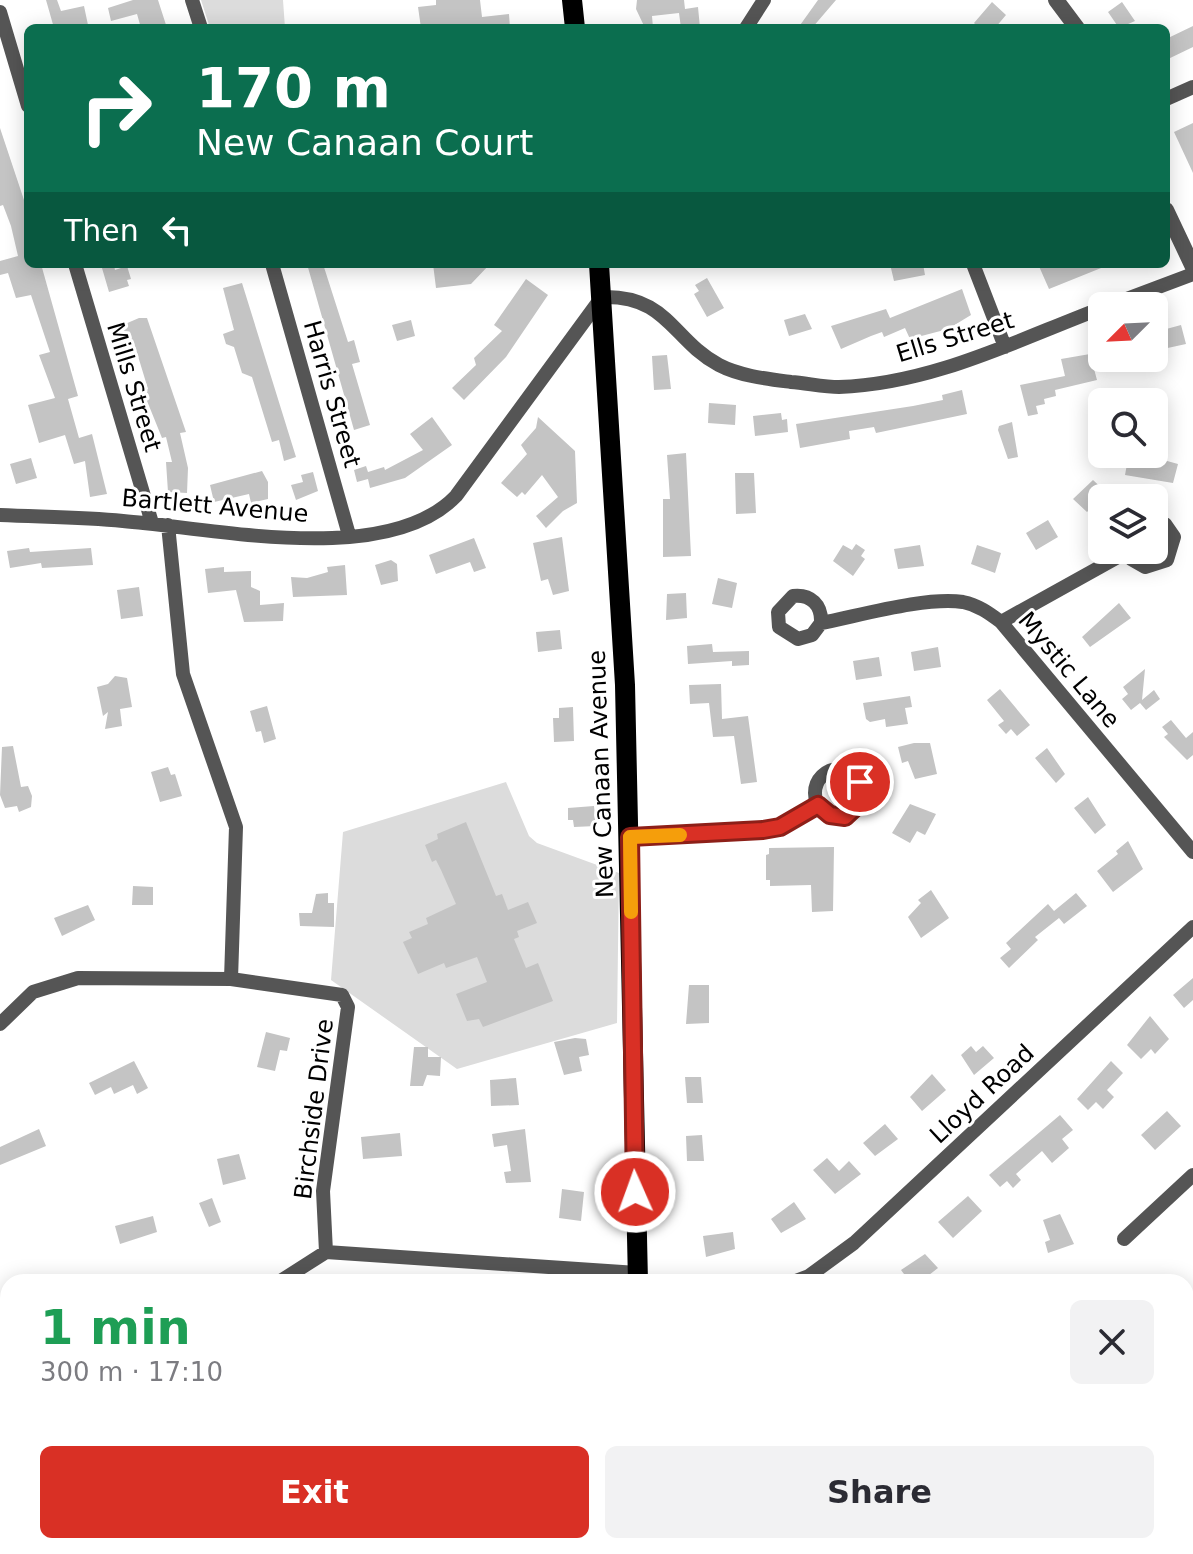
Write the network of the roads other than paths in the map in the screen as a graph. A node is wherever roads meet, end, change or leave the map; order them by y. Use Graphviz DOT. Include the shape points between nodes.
graph roads {
  1 [pos="192,0"];
  2 [pos="572,0"];
  3 [pos="764,0"];
  4 [pos="1056,0"];
  5 [pos="0,12"];
  6 [pos="200,24"];
  7 [pos="575,24"];
  8 [pos="749,24"];
  9 [pos="1074,24"];
  10 [pos="1193,87"];
  11 [pos="24,93"];
  12 [pos="1170,97"];
  13 [pos="1170,218"];
  14 [pos="1193,267"];
  15 [pos="76,268"];
  16 [pos="273,268"];
  17 [pos="599,268"];
  18 [pos="975,268"];
  19 [pos="1193,274"];
  20 [pos="1145,292"];
  21 [pos="602,297"];
  22 [pos="1088,314"];
  23 [pos="1005,347"];
  24 [pos="0,515"];
  25 [pos="152,523"];
  26 [pos="168,525"];
  27 [pos="1168,528"];
  28 [pos="349,535"];
  29 [pos="1168,557"];
  30 [pos="1104,564"];
  31 [pos="1001,622"];
  32 [pos="821,623"];
  33 [pos="818,805"];
  34 [pos="630,837"];
  35 [pos="1193,852"];
  36 [pos="1193,927"];
  37 [pos="231,979"];
  38 [pos="0,1024"];
  39 [pos="1193,1175"];
  40 [pos="1124,1239"];
  41 [pos="326,1252"];
  42 [pos="292,1274"];
  43 [pos="590,1274"];
  44 [pos="638,1274"];
  45 [pos="812,1274"];
  1 -- 6 [label="street"];
  2 -- 7 [label="main road"];
  3 -- 8 [label="street"];
  4 -- 9 [label="street"];
  5 -- 11 [label="street"];
  10 -- 12 [label="street"];
  13 -- 14 [label="street"];
  15 -- 25 [label="street, Mills Street"];
  16 -- 28 [label="street, Harris Street"];
  17 -- 21 [label="main road, New Canaan Avenue"];
  18 -- 23 [label="street"];
  19 -- 20 [label="street"];
  21 -- 23 [label="street, Ells Street" via="626,296 651,307 719,365 760,378 838,387 922,375"];
  21 -- 28 [label="street, Bartlett Avenue" via="450,502 416,524"];
  21 -- 34 [label="main road, New Canaan Avenue"];
  22 -- 23 [label="street, Ells Street"];
  24 -- 25 [label="street, Bartlett Avenue"];
  25 -- 26 [label="street, Bartlett Avenue"];
  26 -- 28 [label="street, Bartlett Avenue" via="250,536"];
  26 -- 37 [label="street" via="183,674 236,827"];
  27 -- 29 [label="street" via="1174,537"];
  30 -- 31 [label="street"];
  31 -- 32 [label="street, Mystic Lane" via="960,602"];
  31 -- 35 [label="street, Mystic Lane"];
  33 -- 34 [label="street" via="780,827 763,830"];
  34 -- 44 [label="main road, New Canaan Avenue"];
  36 -- 45 [label="street, Lloyd Road" via="854,1243"];
  37 -- 38 [label="street, Birchside Drive" via="78,978 33,992"];
  37 -- 41 [label="street, Birchside Drive" via="342,995 348,1007 323,1191"];
  39 -- 40 [label="street"];
  41 -- 42 [label="street"];
  41 -- 43 [label="street"];
}
